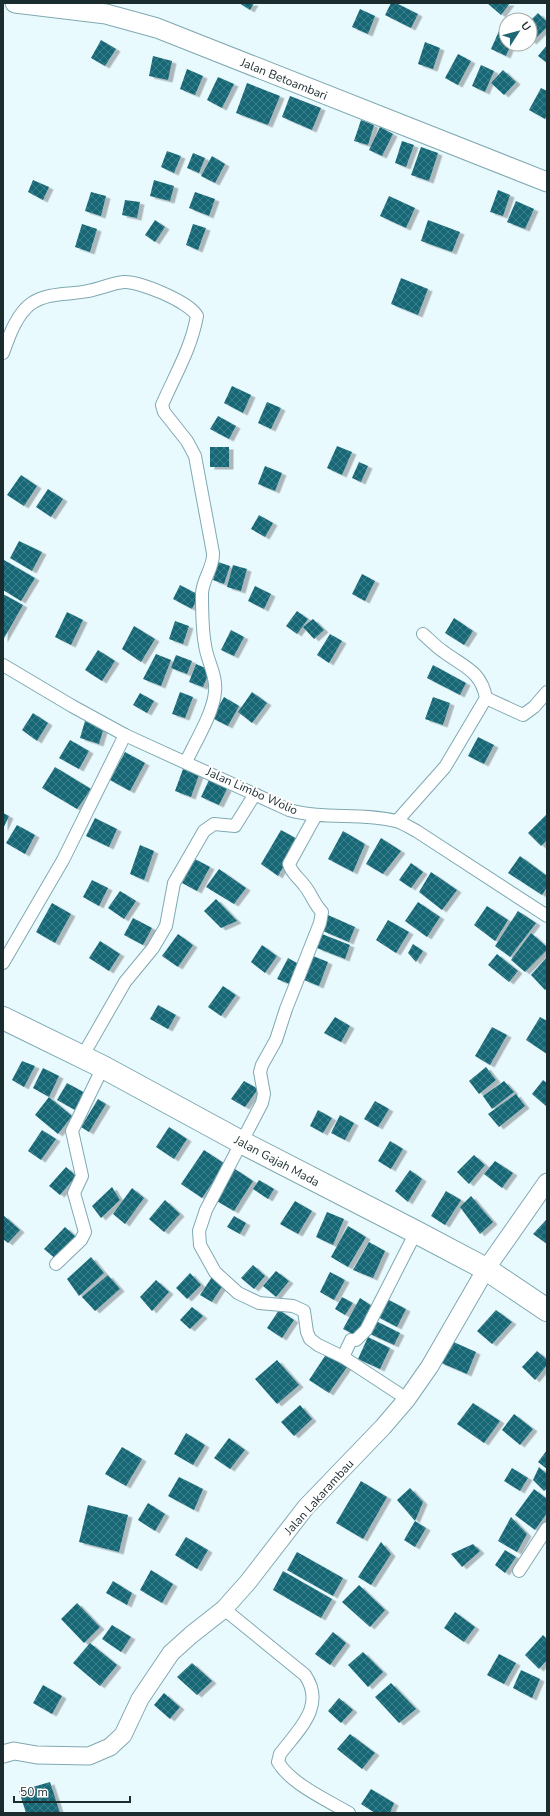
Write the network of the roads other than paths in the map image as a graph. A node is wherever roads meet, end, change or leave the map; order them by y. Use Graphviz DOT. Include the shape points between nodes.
graph roads {
  1 [pos="14,3"];
  2 [pos="108,8"];
  3 [pos="547,182"];
  4 [pos="3,352"];
  5 [pos="423,634"];
  6 [pos="3,665"];
  7 [pos="547,692"];
  8 [pos="486,698"];
  9 [pos="125,735"];
  10 [pos="186,762"];
  11 [pos="255,794"];
  12 [pos="316,815"];
  13 [pos="397,822"];
  14 [pos="547,916"];
  15 [pos="3,963"];
  16 [pos="3,1018"];
  17 [pos="82,1057"];
  18 [pos="103,1067"];
  19 [pos="241,1142"];
  20 [pos="547,1182"];
  21 [pos="416,1232"];
  22 [pos="56,1264"];
  23 [pos="486,1269"];
  24 [pos="547,1310"];
  25 [pos="343,1357"];
  26 [pos="407,1399"];
  27 [pos="547,1528"];
  28 [pos="519,1570"];
  29 [pos="224,1609"];
  30 [pos="7,1749"];
  31 [pos="349,1813"];
  1 -- 2 [label="main road, Jalan Betoambari"];
  2 -- 3 [label="main road, Jalan Betoambari"];
  4 -- 10 [label="street" via="21,316 30,304 42,297 87,291 124,282 140,284 174,299 195,312 194,334 162,406 195,456 213,553 202,594 205,645 216,681 215,693 213,704"];
  5 -- 8 [label="street" via="443,652 476,674 484,685"];
  6 -- 9 [label="street, Jalan Limbo Wolio"];
  7 -- 8 [label="street" via="523,715"];
  8 -- 13 [label="street" via="445,767"];
  9 -- 10 [label="street, Jalan Limbo Wolio"];
  9 -- 15 [label="street" via="63,860"];
  10 -- 11 [label="street, Jalan Limbo Wolio"];
  11 -- 12 [label="street, Jalan Limbo Wolio" via="289,810"];
  11 -- 17 [label="street" via="235,826 214,824 204,831 174,883 166,926 126,982"];
  12 -- 13 [label="street, Jalan Limbo Wolio"];
  12 -- 19 [label="street" via="289,864 322,912 320,923 276,1040 262,1065 262,1103"];
  13 -- 14 [label="street, Jalan Limbo Wolio" via="418,832"];
  16 -- 17 [label="highway, Jalan Gajah Mada"];
  17 -- 18 [label="highway, Jalan Gajah Mada"];
  18 -- 19 [label="highway, Jalan Gajah Mada"];
  18 -- 22 [label="street" via="72,1131 82,1176 74,1193 85,1232 81,1240"];
  19 -- 21 [label="highway, Jalan Gajah Mada"];
  19 -- 25 [label="street" via="206,1210 199,1231 200,1245 215,1272 238,1293 259,1302 302,1309 310,1339"];
  20 -- 23 [label="street, Jalan Lakarambau"];
  21 -- 23 [label="highway, Jalan Gajah Mada"];
  21 -- 25 [label="street" via="366,1330 356,1340 351,1340"];
  23 -- 24 [label="highway, Jalan Gajah Mada"];
  23 -- 26 [label="street, Jalan Lakarambau" via="430,1366"];
  25 -- 26 [label="street"];
  26 -- 29 [label="street, Jalan Lakarambau" via="306,1507"];
  27 -- 28 [label="street"];
  29 -- 30 [label="street, Jalan Lakarambau" via="171,1653 140,1700 126,1731 110,1747 89,1756 37,1755"];
  29 -- 31 [label="street" via="305,1674 312,1684 312,1710 280,1754 278,1762 284,1771 295,1779"];
}
